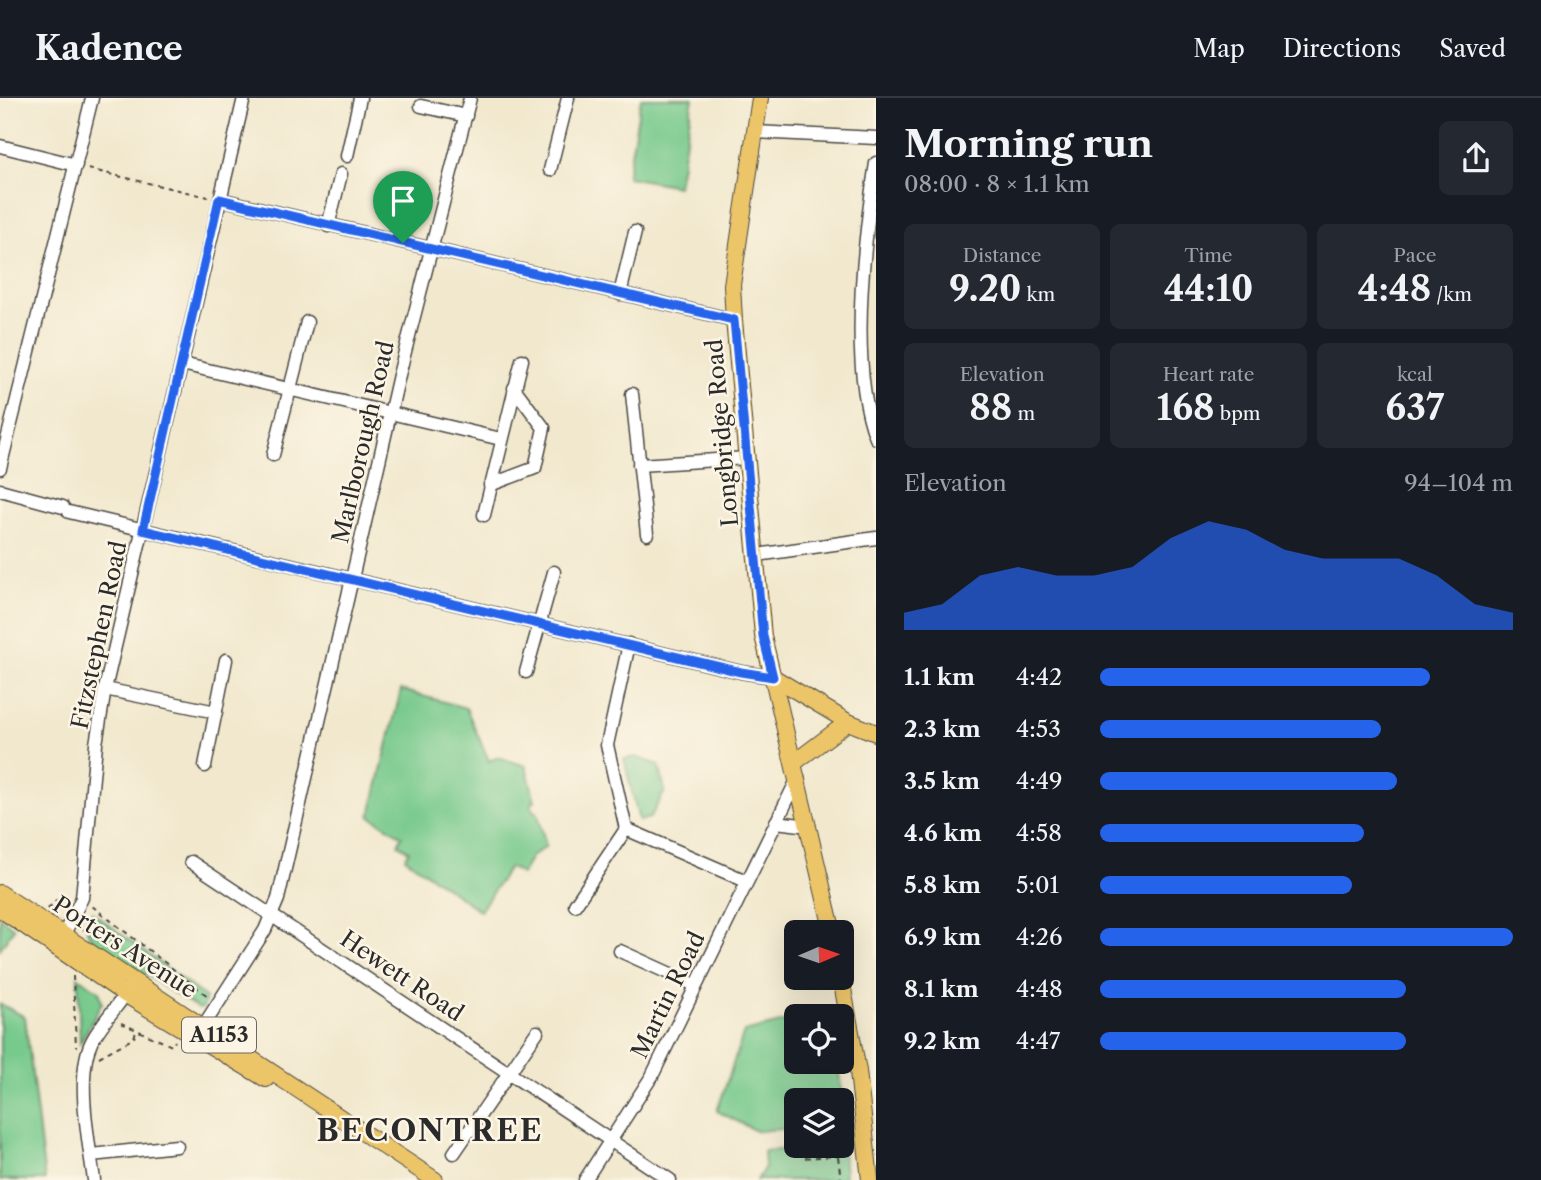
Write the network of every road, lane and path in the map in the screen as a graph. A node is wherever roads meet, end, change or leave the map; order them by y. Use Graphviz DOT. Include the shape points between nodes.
graph roads {
  1 [pos="92,98"];
  2 [pos="244,98"];
  3 [pos="360,98"];
  4 [pos="470,98"];
  5 [pos="566,98"];
  6 [pos="760,98"];
  7 [pos="421,106"];
  8 [pos="466,116"];
  9 [pos="754,132"];
  10 [pos="876,138"];
  11 [pos="0,146"];
  12 [pos="346,156"];
  13 [pos="876,163"];
  14 [pos="81,167"];
  15 [pos="550,170"];
  16 [pos="341,174"];
  17 [pos="200,195"];
  18 [pos="219,199"];
  19 [pos="328,226"];
  20 [pos="635,232"];
  21 [pos="432,250"];
  22 [pos="620,294"];
  23 [pos="734,320"];
  24 [pos="307,322"];
  25 [pos="522,360"];
  26 [pos="182,364"];
  27 [pos="514,388"];
  28 [pos="290,389"];
  29 [pos="632,394"];
  30 [pos="391,413"];
  31 [pos="876,438"];
  32 [pos="500,439"];
  33 [pos="273,455"];
  34 [pos="747,458"];
  35 [pos="639,465"];
  36 [pos="0,468"];
  37 [pos="491,485"];
  38 [pos="0,490"];
  39 [pos="484,515"];
  40 [pos="143,530"];
  41 [pos="648,534"];
  42 [pos="876,538"];
  43 [pos="757,555"];
  44 [pos="554,572"];
  45 [pos="353,579"];
  46 [pos="540,622"];
  47 [pos="629,644"];
  48 [pos="226,660"];
  49 [pos="526,672"];
  50 [pos="773,677"];
  51 [pos="105,688"];
  52 [pos="216,712"];
  53 [pos="848,722"];
  54 [pos="876,733"];
  55 [pos="205,766"];
  56 [pos="796,770"];
  57 [pos="776,822"];
  58 [pos="809,825"];
  59 [pos="626,830"];
  60 [pos="191,862"];
  61 [pos="746,880"];
  62 [pos="0,893"];
  63 [pos="74,896"];
  64 [pos="91,905"];
  65 [pos="575,905"];
  66 [pos="0,909"];
  67 [pos="45,911"];
  68 [pos="272,915"];
  69 [pos="830,920"];
  70 [pos="60,942"];
  71 [pos="620,950"];
  72 [pos="73,972"];
  73 [pos="135,980"];
  74 [pos="695,985"];
  75 [pos="843,990"];
  76 [pos="126,995"];
  77 [pos="213,1000"];
  78 [pos="121,1023"];
  79 [pos="205,1025"];
  80 [pos="136,1031"];
  81 [pos="537,1032"];
  82 [pos="178,1037"];
  83 [pos="86,1054"];
  84 [pos="509,1072"];
  85 [pos="611,1140"];
  86 [pos="177,1146"];
  87 [pos="454,1153"];
  88 [pos="91,1155"];
  89 [pos="838,1158"];
  90 [pos="94,1180"];
  91 [pos="419,1180"];
  92 [pos="435,1180"];
  93 [pos="585,1180"];
  94 [pos="670,1180"];
  95 [pos="841,1180"];
  96 [pos="870,1180"];
  1 -- 14 [label="street"];
  2 -- 18 [label="street, Fitzstephen Road"];
  3 -- 12 [label="street"];
  4 -- 8 [label="street, Marlborough Road"];
  5 -- 15 [label="street"];
  6 -- 9 [label="main road, Longbridge Road"];
  7 -- 8 [label="street"];
  8 -- 21 [label="street, Marlborough Road"];
  9 -- 10 [label="street"];
  9 -- 23 [label="main road, Longbridge Road" via="732,285"];
  11 -- 14 [label="street"];
  13 -- 31 [label="street" via="868,220 862,343 866,401"];
  14 -- 17 [label="path"];
  14 -- 36 [label="street"];
  16 -- 19 [label="street"];
  18 -- 19 [label="street"];
  18 -- 26 [label="street, Fitzstephen Road"];
  19 -- 21 [label="street"];
  20 -- 22 [label="street"];
  21 -- 22 [label="street"];
  21 -- 30 [label="street, Marlborough Road"];
  22 -- 23 [label="street"];
  23 -- 34 [label="main road, Longbridge Road"];
  24 -- 28 [label="street"];
  25 -- 27 [label="street"];
  26 -- 28 [label="street"];
  26 -- 40 [label="street, Fitzstephen Road"];
  27 -- 32 [label="street"];
  27 -- 37 [label="street" via="544,428 534,468"];
  28 -- 30 [label="street"];
  28 -- 33 [label="street"];
  29 -- 35 [label="street"];
  30 -- 32 [label="street"];
  30 -- 45 [label="street, Marlborough Road"];
  32 -- 37 [label="street"];
  34 -- 35 [label="street"];
  34 -- 43 [label="main road, Longbridge Road"];
  35 -- 41 [label="street"];
  37 -- 39 [label="street"];
  38 -- 40 [label="street"];
  40 -- 45 [label="street"];
  40 -- 51 [label="street, Fitzstephen Road"];
  42 -- 43 [label="street"];
  43 -- 50 [label="main road, Longbridge Road" via="763,636"];
  44 -- 46 [label="street"];
  45 -- 46 [label="street"];
  45 -- 68 [label="street, Marlborough Road"];
  46 -- 47 [label="street"];
  46 -- 49 [label="street"];
  47 -- 50 [label="street"];
  47 -- 59 [label="street" via="607,745"];
  48 -- 52 [label="street"];
  50 -- 53 [label="main road"];
  50 -- 56 [label="main road, Longbridge Road"];
  51 -- 52 [label="street"];
  51 -- 70 [label="street, Fitzstephen Road" via="82,898"];
  52 -- 55 [label="street"];
  53 -- 54 [label="main road"];
  53 -- 56 [label="main road"];
  56 -- 57 [label="street, Martin Road"];
  56 -- 58 [label="main road, Longbridge Road"];
  57 -- 58 [label="street"];
  57 -- 61 [label="street, Martin Road"];
  58 -- 69 [label="main road, Longbridge Road"];
  59 -- 61 [label="street"];
  59 -- 65 [label="street"];
  60 -- 68 [label="street, Hewett Road"];
  61 -- 74 [label="street, Martin Road"];
  62 -- 70 [label="main road, Porters Avenue / A1153"];
  63 -- 67 [label="path" via="55,901"];
  64 -- 77 [label="path"];
  66 -- 70 [label="main road, Porters Avenue / A1153"];
  68 -- 79 [label="street, Marlborough Road"];
  68 -- 84 [label="street, Hewett Road"];
  70 -- 73 [label="main road, Porters Avenue / A1153"];
  70 -- 76 [label="main road, Porters Avenue / A1153"];
  71 -- 74 [label="street"];
  72 -- 83 [label="path" via="76,1050"];
  73 -- 76 [label="street"];
  73 -- 79 [label="main road, Porters Avenue / A1153"];
  74 -- 85 [label="street, Martin Road" via="652,1076"];
  75 -- 96 [label="main road"];
  76 -- 83 [label="street"];
  76 -- 91 [label="main road, Porters Avenue / A1153" via="268,1080"];
  78 -- 80 [label="path"];
  79 -- 92 [label="main road, Porters Avenue / A1153"];
  80 -- 82 [label="path" via="172,1046"];
  80 -- 83 [label="path" via="134,1038 103,1056"];
  81 -- 84 [label="street"];
  83 -- 88 [label="street"];
  84 -- 85 [label="street, Hewett Road"];
  84 -- 87 [label="street"];
  85 -- 93 [label="street, Martin Road"];
  85 -- 94 [label="street, Hewett Road"];
  86 -- 88 [label="street"];
  88 -- 90 [label="street"];
  89 -- 95 [label="path"];
}
